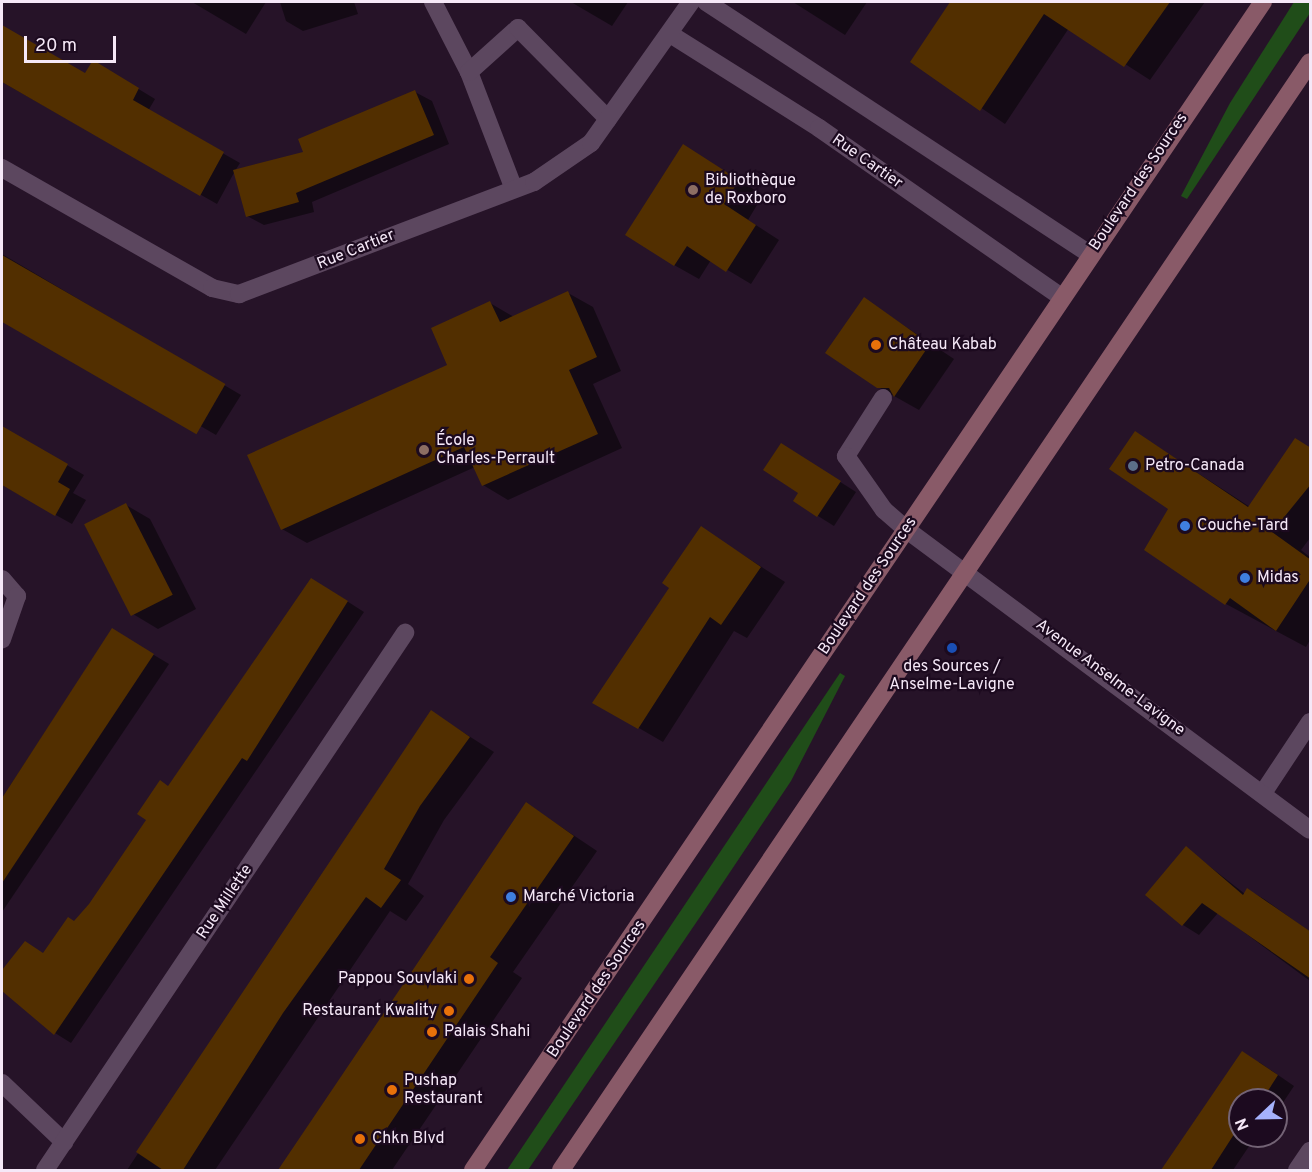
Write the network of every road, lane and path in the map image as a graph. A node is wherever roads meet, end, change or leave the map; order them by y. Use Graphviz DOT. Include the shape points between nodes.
graph roads {
  1 [pos="433,2"];
  2 [pos="691,2"];
  3 [pos="706,2"];
  4 [pos="1263,2"];
  5 [pos="670,34"];
  6 [pos="1311,63"];
  7 [pos="468,72"];
  8 [pos="608,119"];
  9 [pos="2,168"];
  10 [pos="514,189"];
  11 [pos="1089,254"];
  12 [pos="1060,296"];
  13 [pos="883,398"];
  14 [pos="907,530"];
  15 [pos="967,571"];
  16 [pos="2,579"];
  17 [pos="405,633"];
  18 [pos="2,639"];
  19 [pos="1311,722"];
  20 [pos="1263,793"];
  21 [pos="1311,831"];
  22 [pos="2,1083"];
  23 [pos="64,1142"];
  24 [pos="1311,1151"];
  25 [pos="45,1170"];
  26 [pos="473,1170"];
  27 [pos="561,1170"];
  28 [pos="1297,1170"];
  1 -- 7 [label="street"];
  2 -- 5 [label="street, Rue Cartier"];
  3 -- 11 [label="street"];
  4 -- 11 [label="main road, Boulevard des Sources"];
  5 -- 8 [label="street, Rue Cartier"];
  5 -- 12 [label="street, Rue Cartier" via="819,128"];
  6 -- 15 [label="main road"];
  7 -- 8 [label="street" via="518,28"];
  7 -- 10 [label="street"];
  8 -- 10 [label="street, Rue Cartier" via="591,143"];
  9 -- 10 [label="street, Rue Cartier" via="212,288 239,294"];
  11 -- 12 [label="main road, Boulevard des Sources"];
  12 -- 14 [label="main road, Boulevard des Sources"];
  13 -- 14 [label="street, Avenue Anselme-Lavigne" via="846,456 884,510"];
  14 -- 15 [label="street, Avenue Anselme-Lavigne"];
  14 -- 26 [label="main road, Boulevard des Sources"];
  15 -- 20 [label="street, Avenue Anselme-Lavigne"];
  15 -- 27 [label="main road"];
  16 -- 18 [label="street" via="17,596"];
  17 -- 23 [label="street, Rue Millette"];
  19 -- 20 [label="street"];
  20 -- 21 [label="street, Avenue Anselme-Lavigne"];
  22 -- 23 [label="street"];
  23 -- 25 [label="street, Rue Millette"];
  24 -- 28 [label="street"];
}
